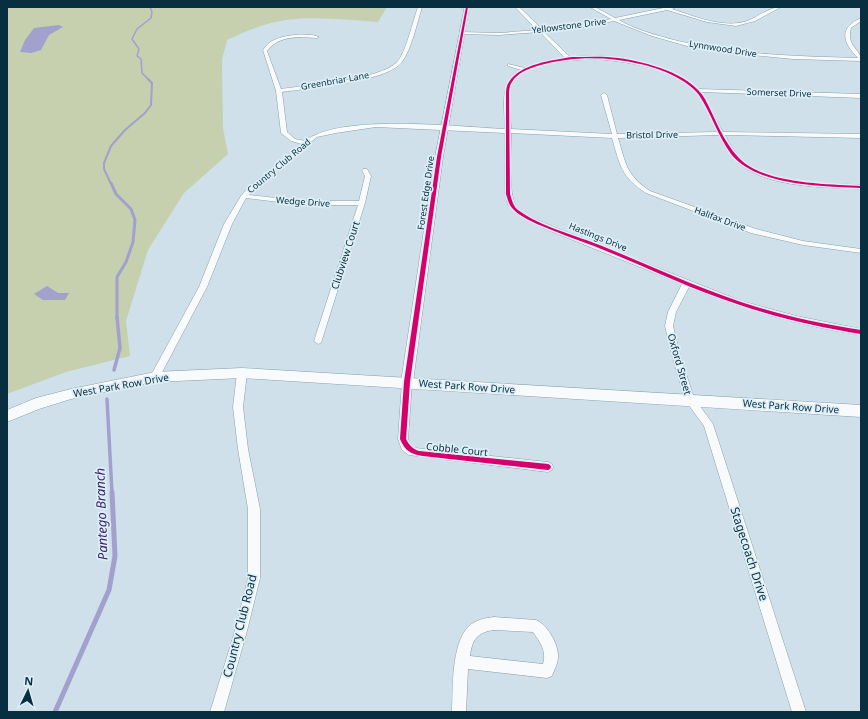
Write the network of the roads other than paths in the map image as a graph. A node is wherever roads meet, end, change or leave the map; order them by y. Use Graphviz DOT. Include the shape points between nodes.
graph roads {
  1 [pos="420,7"];
  2 [pos="467,7"];
  3 [pos="517,7"];
  4 [pos="592,7"];
  5 [pos="674,7"];
  6 [pos="779,7"];
  7 [pos="669,9"];
  8 [pos="614,20"];
  9 [pos="861,20"];
  10 [pos="541,31"];
  11 [pos="462,33"];
  12 [pos="317,37"];
  13 [pos="568,58"];
  14 [pos="861,59"];
  15 [pos="510,65"];
  16 [pos="525,70"];
  17 [pos="279,90"];
  18 [pos="696,90"];
  19 [pos="604,95"];
  20 [pos="861,96"];
  21 [pos="444,129"];
  22 [pos="508,132"];
  23 [pos="722,134"];
  24 [pos="615,136"];
  25 [pos="861,136"];
  26 [pos="305,143"];
  27 [pos="365,170"];
  28 [pos="861,187"];
  29 [pos="244,196"];
  30 [pos="362,203"];
  31 [pos="861,251"];
  32 [pos="687,284"];
  33 [pos="861,332"];
  34 [pos="318,341"];
  35 [pos="242,373"];
  36 [pos="155,377"];
  37 [pos="407,382"];
  38 [pos="690,400"];
  39 [pos="861,411"];
  40 [pos="7,416"];
  41 [pos="548,467"];
  42 [pos="462,662"];
  43 [pos="217,712"];
  44 [pos="459,712"];
  45 [pos="799,712"];
  1 -- 17 [label="street, Greenbriar Lane" via="401,61 393,68 363,78"];
  2 -- 11 [label="street, Forest Edge Drive"];
  3 -- 10 [label="street"];
  4 -- 8 [label="street, Lynnwood Drive"];
  5 -- 7 [label="street, Yellowstone Drive"];
  6 -- 7 [label="street" via="745,23 734,24 693,17"];
  7 -- 8 [label="street, Yellowstone Drive"];
  8 -- 10 [label="street, Yellowstone Drive"];
  8 -- 14 [label="street, Lynnwood Drive" via="668,39 724,51 786,57"];
  9 -- 14 [label="street" via="849,27 847,34 849,45"];
  10 -- 11 [label="street, Yellowstone Drive"];
  10 -- 13 [label="street"];
  11 -- 21 [label="street, Forest Edge Drive"];
  12 -- 17 [label="street" via="287,38 275,42 266,49"];
  13 -- 16 [label="street, Hastings Drive"];
  13 -- 18 [label="street, Hastings Drive" via="597,58 637,63 676,76"];
  15 -- 16 [label="street"];
  16 -- 22 [label="street, Hastings Drive" via="509,84"];
  17 -- 26 [label="street" via="284,133 293,140"];
  18 -- 20 [label="street, Somerset Drive"];
  18 -- 23 [label="street"];
  19 -- 24 [label="street, Halifax Drive"];
  21 -- 22 [label="street, Bristol Drive"];
  21 -- 26 [label="street, Country Club Road" via="370,126 322,134"];
  21 -- 37 [label="street, Forest Edge Drive"];
  22 -- 24 [label="street, Bristol Drive"];
  22 -- 32 [label="street, Hastings Drive" via="508,194 515,209 545,225 625,256"];
  23 -- 24 [label="street, Bristol Drive"];
  23 -- 25 [label="street, Bristol Drive"];
  23 -- 28 [label="street" via="736,158 758,172 790,181"];
  24 -- 31 [label="street, Halifax Drive" via="628,175 648,192 754,231 803,243"];
  26 -- 29 [label="street, Country Club Road"];
  27 -- 30 [label="street, Clubview Court" via="368,176"];
  29 -- 30 [label="street, Wedge Drive" via="303,203"];
  29 -- 36 [label="street, Country Club Road" via="228,224 203,287"];
  30 -- 34 [label="street, Clubview Court"];
  32 -- 33 [label="street, Hastings Drive" via="757,309 831,328"];
  32 -- 38 [label="street, Oxford Street" via="672,312 669,326"];
  35 -- 36 [label="main road, West Park Row Drive"];
  35 -- 37 [label="main road, West Park Row Drive"];
  35 -- 43 [label="street, Country Club Road" via="238,407 242,449 254,509 254,578"];
  36 -- 40 [label="main road, West Park Row Drive" via="64,396"];
  37 -- 38 [label="main road, West Park Row Drive"];
  37 -- 41 [label="street, Cobble Court" via="404,439 406,447 413,452"];
  38 -- 39 [label="main road, West Park Row Drive"];
  38 -- 45 [label="street, Stagecoach Drive" via="708,424"];
  42 -- 42 [label="street" via="471,633 479,627 491,624 536,626 550,646 553,662 548,671"];
  42 -- 44 [label="street"];
}
